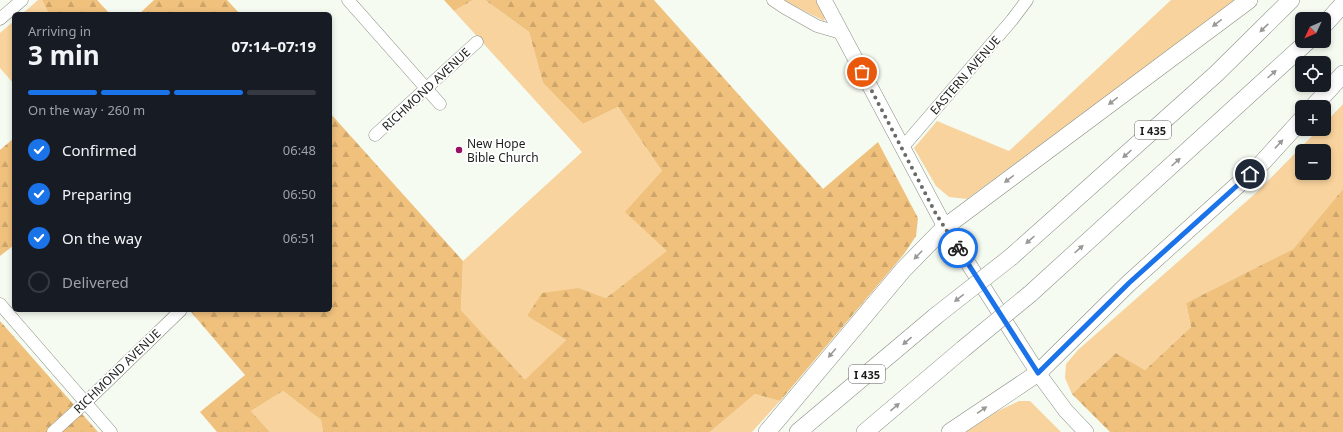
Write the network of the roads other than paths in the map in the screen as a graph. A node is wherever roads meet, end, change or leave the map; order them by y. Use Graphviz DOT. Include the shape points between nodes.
graph roads {
  1 [pos="22,0"];
  2 [pos="348,0"];
  3 [pos="773,0"];
  4 [pos="824,0"];
  5 [pos="1027,0"];
  6 [pos="1249,0"];
  7 [pos="1291,0"];
  8 [pos="1343,4"];
  9 [pos="1331,17"];
  10 [pos="0,19"];
  11 [pos="841,33"];
  12 [pos="477,42"];
  13 [pos="1300,48"];
  14 [pos="1343,74"];
  15 [pos="426,88"];
  16 [pos="1319,100"];
  17 [pos="440,104"];
  18 [pos="1295,127"];
  19 [pos="376,135"];
  20 [pos="902,148"];
  21 [pos="945,227"];
  22 [pos="0,304"];
  23 [pos="179,312"];
  24 [pos="1038,373"];
  25 [pos="86,402"];
  26 [pos="53,432"];
  27 [pos="111,432"];
  28 [pos="767,432"];
  29 [pos="798,432"];
  30 [pos="865,432"];
  31 [pos="950,432"];
  32 [pos="1086,432"];
  1 -- 10 [label="street"];
  2 -- 15 [label="street"];
  3 -- 11 [label="street" via="817,26"];
  4 -- 11 [label="main road"];
  5 -- 20 [label="street, EASTERN AVENUE"];
  6 -- 21 [label="highway, one-way"];
  7 -- 29 [label="highway, I 435, one-way, bridge" via="1216,74 1011,257"];
  8 -- 9 [label="highway"];
  11 -- 20 [label="main road"];
  12 -- 15 [label="street, RICHMOND AVENUE"];
  30 -- 13 [label="highway, one-way, bridge" via="1030,294"];
  14 -- 16 [label="highway"];
  15 -- 17 [label="street"];
  15 -- 19 [label="street, RICHMOND AVENUE"];
  24 -- 18 [label="highway, one-way" via="1129,283 1261,164"];
  20 -- 21 [label="main road"];
  21 -- 24 [label="main road"];
  21 -- 28 [label="highway, one-way" via="903,270"];
  22 -- 25 [label="street"];
  23 -- 25 [label="street, RICHMOND AVENUE"];
  31 -- 24 [label="highway, one-way"];
  24 -- 32 [label="main road" via="1066,411"];
  25 -- 26 [label="street, RICHMOND AVENUE"];
  25 -- 27 [label="street"];
}
